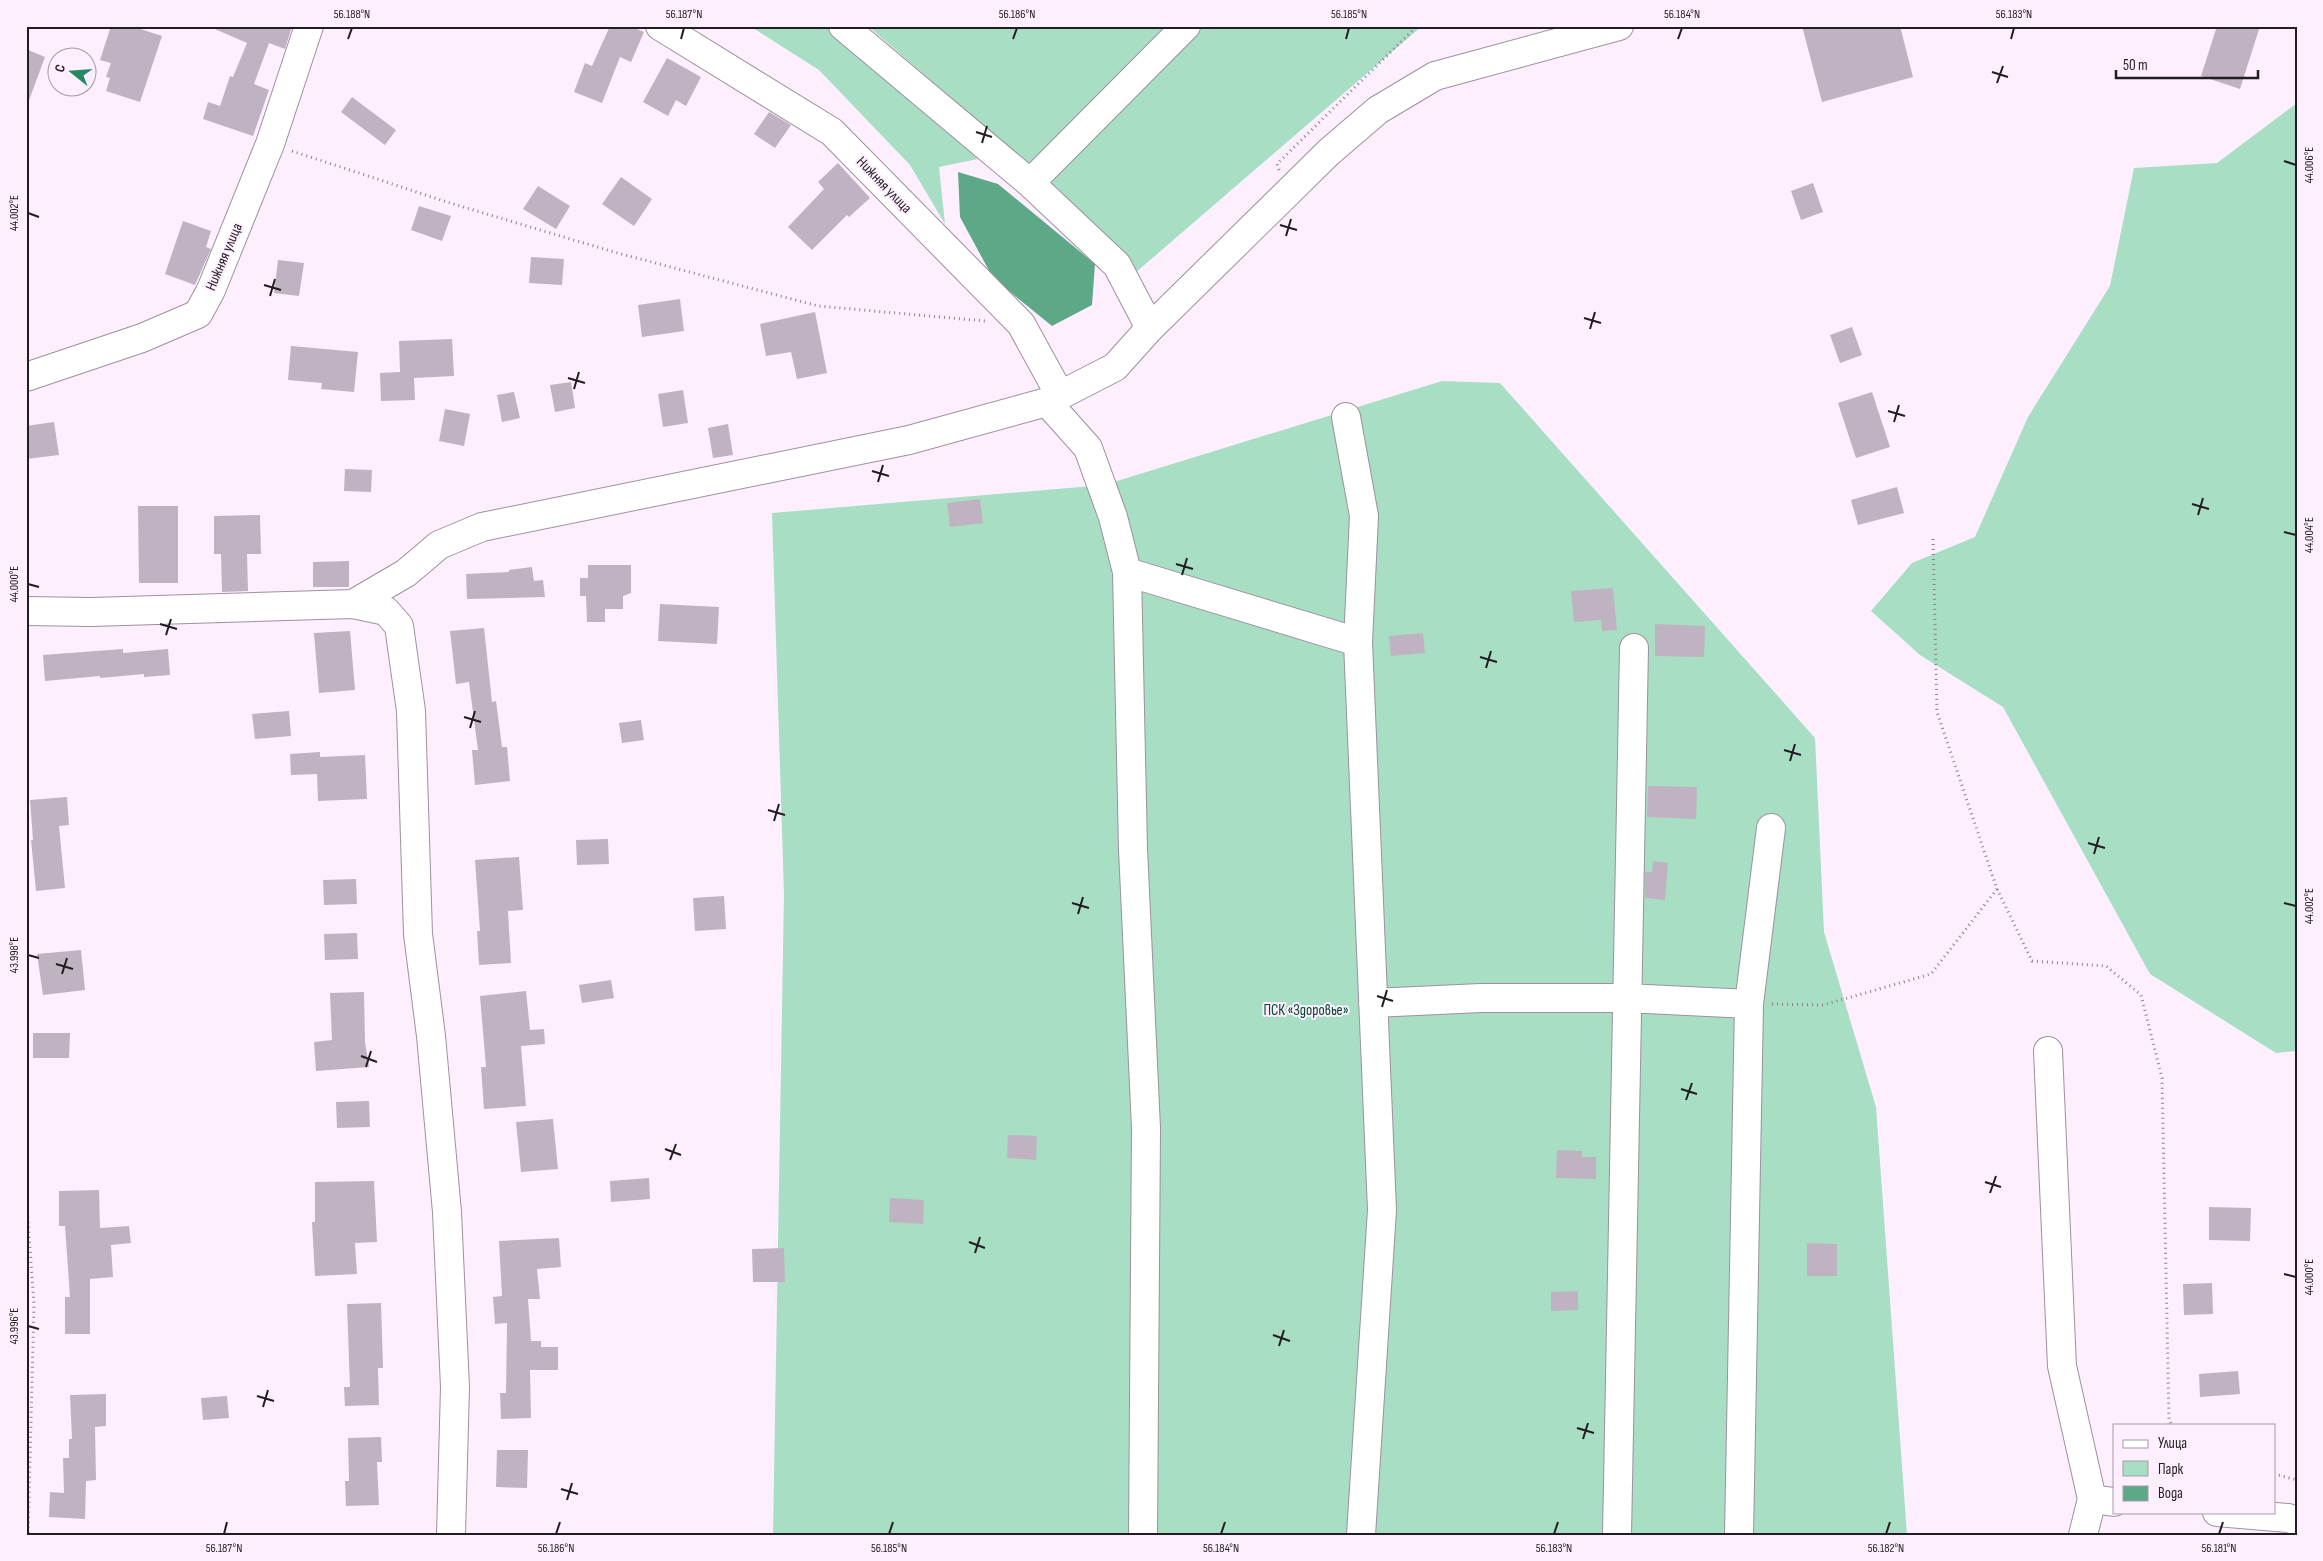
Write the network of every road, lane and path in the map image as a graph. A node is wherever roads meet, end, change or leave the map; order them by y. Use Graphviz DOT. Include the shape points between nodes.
graph roads {
  1 [pos="309,26"];
  2 [pos="660,26"];
  3 [pos="844,26"];
  4 [pos="1186,26"];
  5 [pos="1417,26"];
  6 [pos="1619,26"];
  7 [pos="270,144"];
  8 [pos="1030,183"];
  9 [pos="1288,193"];
  10 [pos="1020,324"];
  11 [pos="1150,328"];
  12 [pos="26,377"];
  13 [pos="1054,399"];
  14 [pos="1346,417"];
  15 [pos="1933,538"];
  16 [pos="1127,572"];
  17 [pos="353,604"];
  18 [pos="26,611"];
  19 [pos="1358,642"];
  20 [pos="1634,648"];
  21 [pos="1771,828"];
  22 [pos="1997,889"];
  23 [pos="1626,998"];
  24 [pos="1374,1004"];
  25 [pos="1750,1004"];
  26 [pos="2048,1051"];
  27 [pos="26,1192"];
  28 [pos="2171,1424"];
  29 [pos="2276,1475"];
  30 [pos="2297,1480"];
  31 [pos="2103,1500"];
  32 [pos="2241,1514"];
  33 [pos="2297,1521"];
  34 [pos="28,1535"];
  35 [pos="451,1535"];
  36 [pos="1143,1535"];
  37 [pos="1362,1535"];
  38 [pos="1617,1535"];
  39 [pos="1739,1535"];
  40 [pos="2083,1535"];
  1 -- 7 [label="street, Нижняя улица"];
  2 -- 10 [label="street, Нижняя улица" via="832,132"];
  3 -- 8 [label="street"];
  4 -- 8 [label="street"];
  5 -- 9 [label="path" via="1277,164"];
  6 -- 9 [label="street" via="1435,76 1378,110"];
  7 -- 10 [label="path" via="459,206 818,306"];
  7 -- 12 [label="street, Нижняя улица" via="211,290 198,314 142,338"];
  8 -- 11 [label="street" via="1117,265"];
  9 -- 11 [label="street"];
  10 -- 13 [label="street, Нижняя улица"];
  11 -- 13 [label="street" via="1115,366"];
  13 -- 16 [label="street, Нижняя улица" via="1088,448 1113,517"];
  13 -- 17 [label="street" via="909,440 482,527 439,545 406,573"];
  14 -- 19 [label="street" via="1364,516"];
  15 -- 22 [label="path" via="1937,712"];
  16 -- 19 [label="street"];
  16 -- 36 [label="street, Нижняя улица" via="1133,849 1146,1128"];
  17 -- 18 [label="street"];
  17 -- 35 [label="street" via="386,611 398,626 411,711 418,934 431,1036 447,1222 455,1386"];
  19 -- 24 [label="street"];
  20 -- 23 [label="street"];
  21 -- 25 [label="street"];
  22 -- 25 [label="path" via="1931,974 1823,1005"];
  22 -- 28 [label="path" via="2032,961 2106,966 2141,994 2162,1078"];
  23 -- 24 [label="street" via="1481,998"];
  23 -- 25 [label="street"];
  23 -- 38 [label="street"];
  24 -- 37 [label="street" via="1382,1210"];
  25 -- 39 [label="street"];
  26 -- 31 [label="street" via="2062,1366"];
  27 -- 34 [label="path" via="34,1305"];
  29 -- 30 [label="path"];
  31 -- 40 [label="street"];
  32 -- 33 [label="street"];
}
